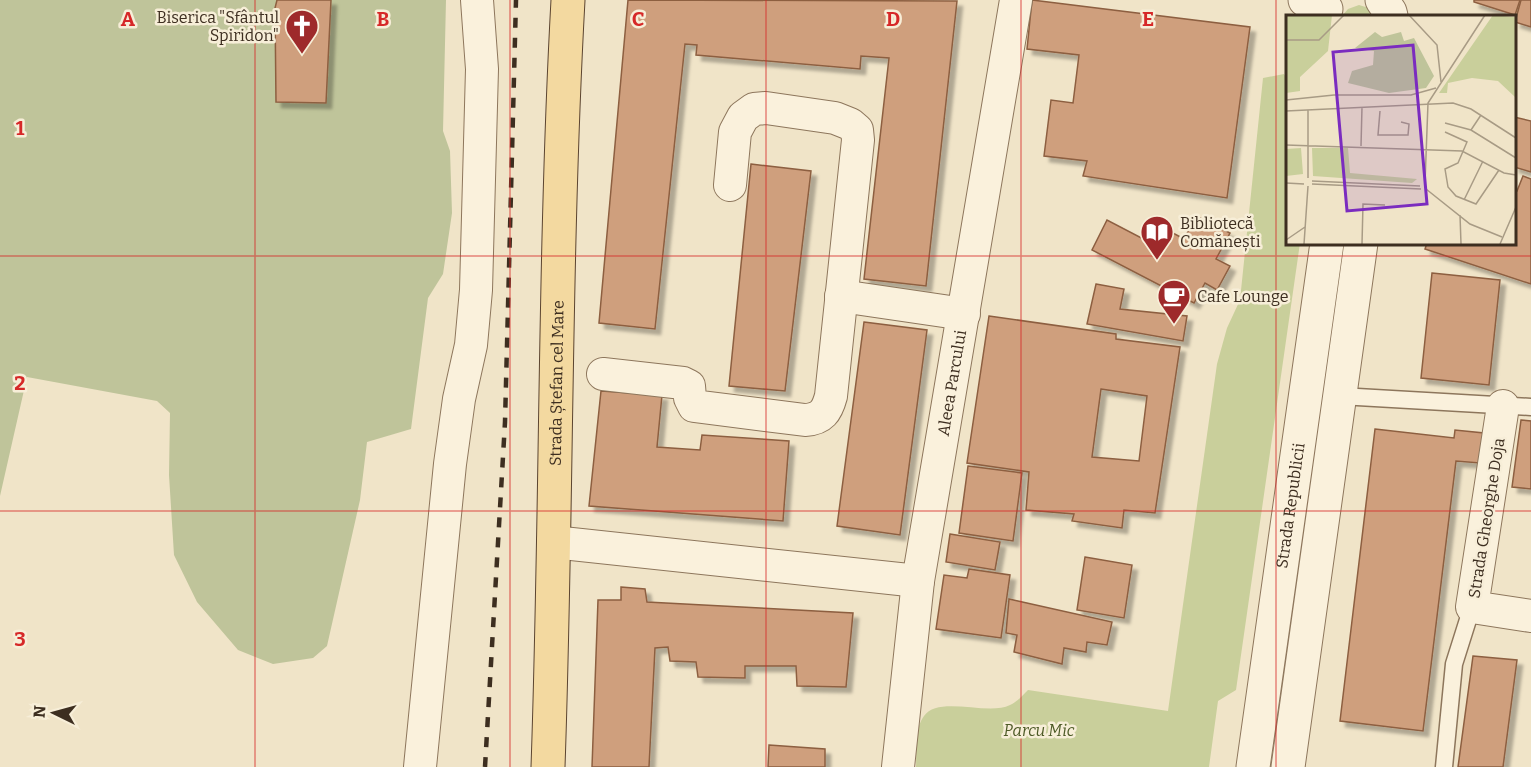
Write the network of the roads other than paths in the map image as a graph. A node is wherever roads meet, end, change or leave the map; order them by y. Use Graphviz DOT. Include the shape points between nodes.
graph roads {
  1 [pos="477,0"];
  2 [pos="568,0"];
  3 [pos="1016,0"];
  4 [pos="730,185"];
  5 [pos="1327,244"];
  6 [pos="1361,244"];
  7 [pos="841,296"];
  8 [pos="964,315"];
  9 [pos="603,374"];
  10 [pos="1340,396"];
  11 [pos="1517,407"];
  12 [pos="553,542"];
  13 [pos="918,581"];
  14 [pos="1472,607"];
  15 [pos="1531,615"];
  16 [pos="420,767"];
  17 [pos="548,767"];
  18 [pos="898,767"];
  19 [pos="1252,767"];
  20 [pos="1288,767"];
  21 [pos="1444,767"];
  1 -- 16 [label="street" via="482,69 476,290 471,345 450,464"];
  2 -- 12 [label="main road, Strada Ștefan cel Mare"];
  3 -- 8 [label="street, Aleea Parcului"];
  4 -- 7 [label="street" via="735,132 743,117 754,110 766,108 835,118 857,130"];
  5 -- 19 [label="street, Strada Republicii"];
  6 -- 10 [label="street, Strada Republicii"];
  7 -- 8 [label="street"];
  7 -- 9 [label="street" via="831,396 823,415 814,419 694,406 689,386 683,383"];
  8 -- 13 [label="street, Aleea Parcului"];
  10 -- 11 [label="lane"];
  10 -- 20 [label="street, Strada Republicii"];
  11 -- 14 [label="street, Strada Gheorghe Doja"];
  12 -- 13 [label="street"];
  12 -- 17 [label="main road, Strada Ștefan cel Mare"];
  13 -- 18 [label="street, Aleea Parcului"];
  14 -- 15 [label="street, Strada Gheorghe Doja"];
  14 -- 21 [label="lane" via="1454,664"];
}
